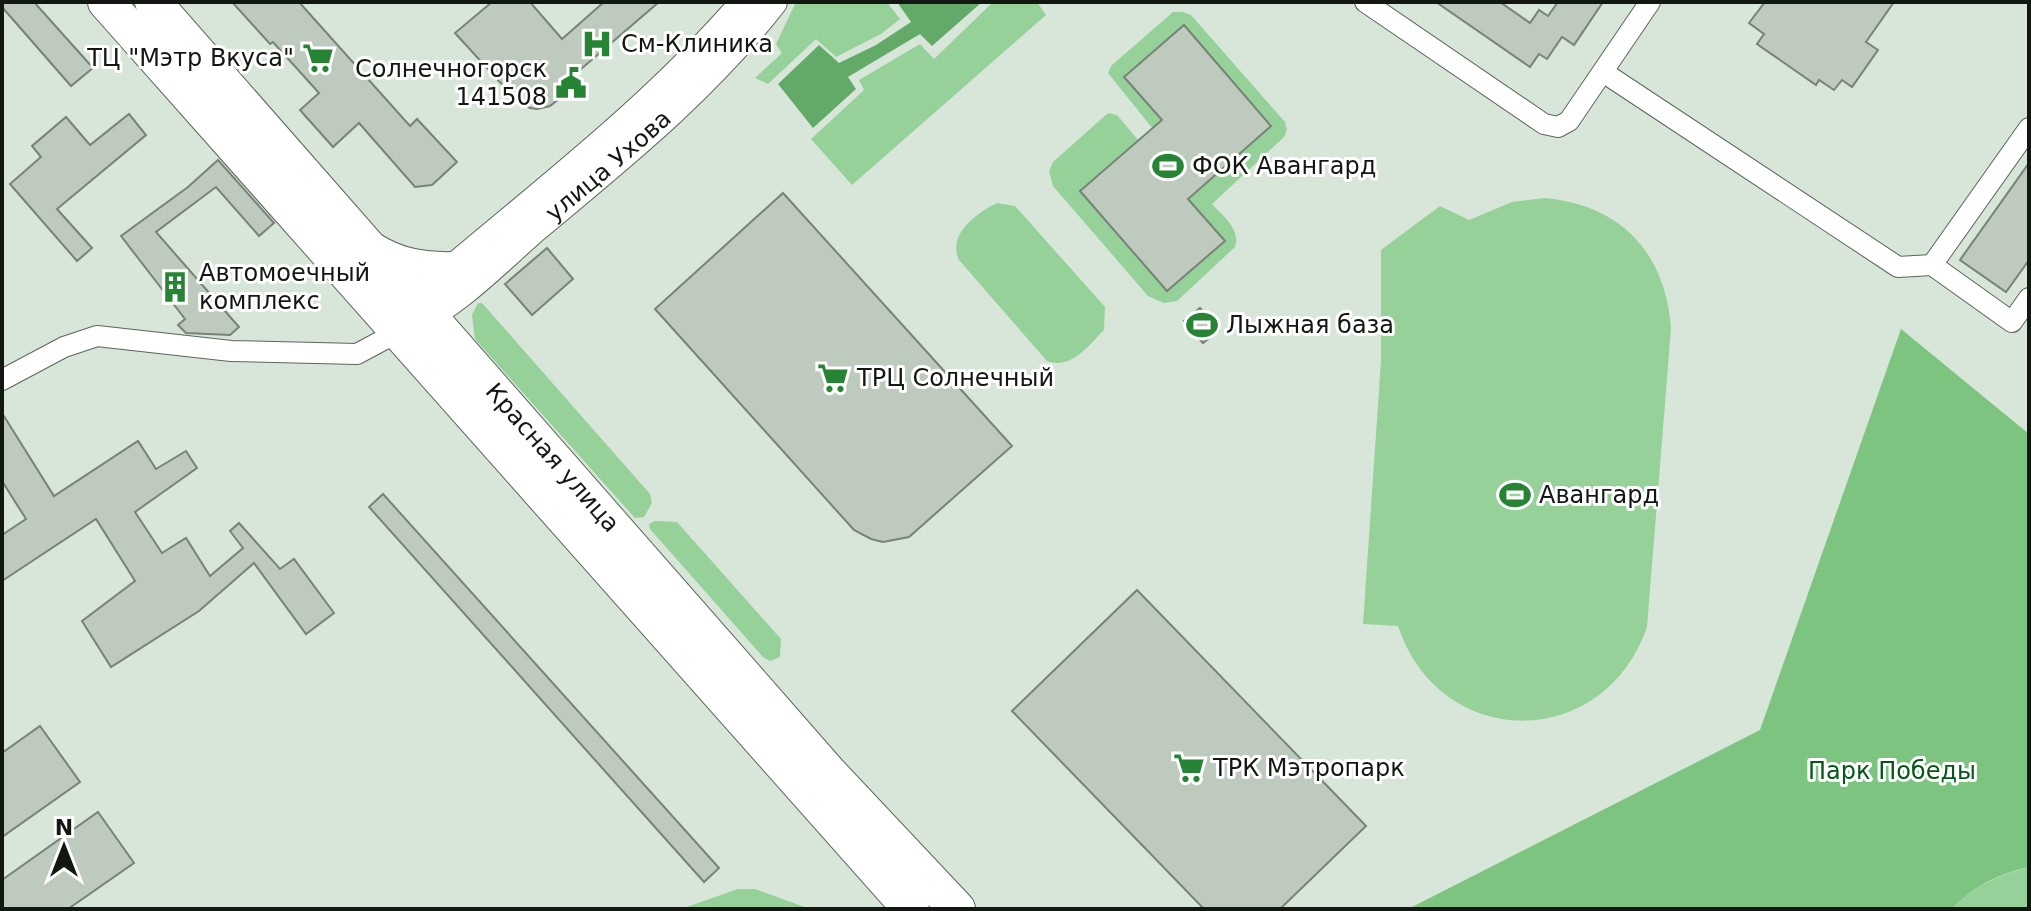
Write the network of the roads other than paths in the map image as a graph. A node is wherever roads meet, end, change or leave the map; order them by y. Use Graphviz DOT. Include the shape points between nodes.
graph roads {
  1 [pos="106,2"];
  2 [pos="153,2"];
  3 [pos="745,2"];
  4 [pos="773,2"];
  5 [pos="1365,2"];
  6 [pos="1650,2"];
  7 [pos="1603,72"];
  8 [pos="2029,128"];
  9 [pos="358,235"];
  10 [pos="1932,265"];
  11 [pos="461,277"];
  12 [pos="2029,298"];
  13 [pos="415,316"];
  14 [pos="469,361"];
  15 [pos="2,380"];
  16 [pos="911,909"];
  17 [pos="957,909"];
  1 -- 13 [label="highway, Красная улица"];
  2 -- 9 [label="highway, Красная улица"];
  3 -- 11 [label="street, улица Ухова" via="705,47"];
  4 -- 11 [label="street, улица Ухова" via="691,94"];
  5 -- 7 [label="street" via="1544,124 1558,127 1569,121"];
  6 -- 7 [label="street"];
  7 -- 10 [label="street" via="1898,267"];
  8 -- 10 [label="street"];
  9 -- 11 [label="street" via="394,259"];
  9 -- 13 [label="highway, Красная улица"];
  10 -- 12 [label="street" via="2012,322"];
  11 -- 13 [label="street, улица Ухова"];
  11 -- 14 [label="street" via="460,320"];
  13 -- 14 [label="highway, Красная улица"];
  13 -- 15 [label="street" via="357,354 231,351 97,336"];
  13 -- 16 [label="highway, Красная улица"];
  14 -- 17 [label="highway, Красная улица" via="829,773"];
}
